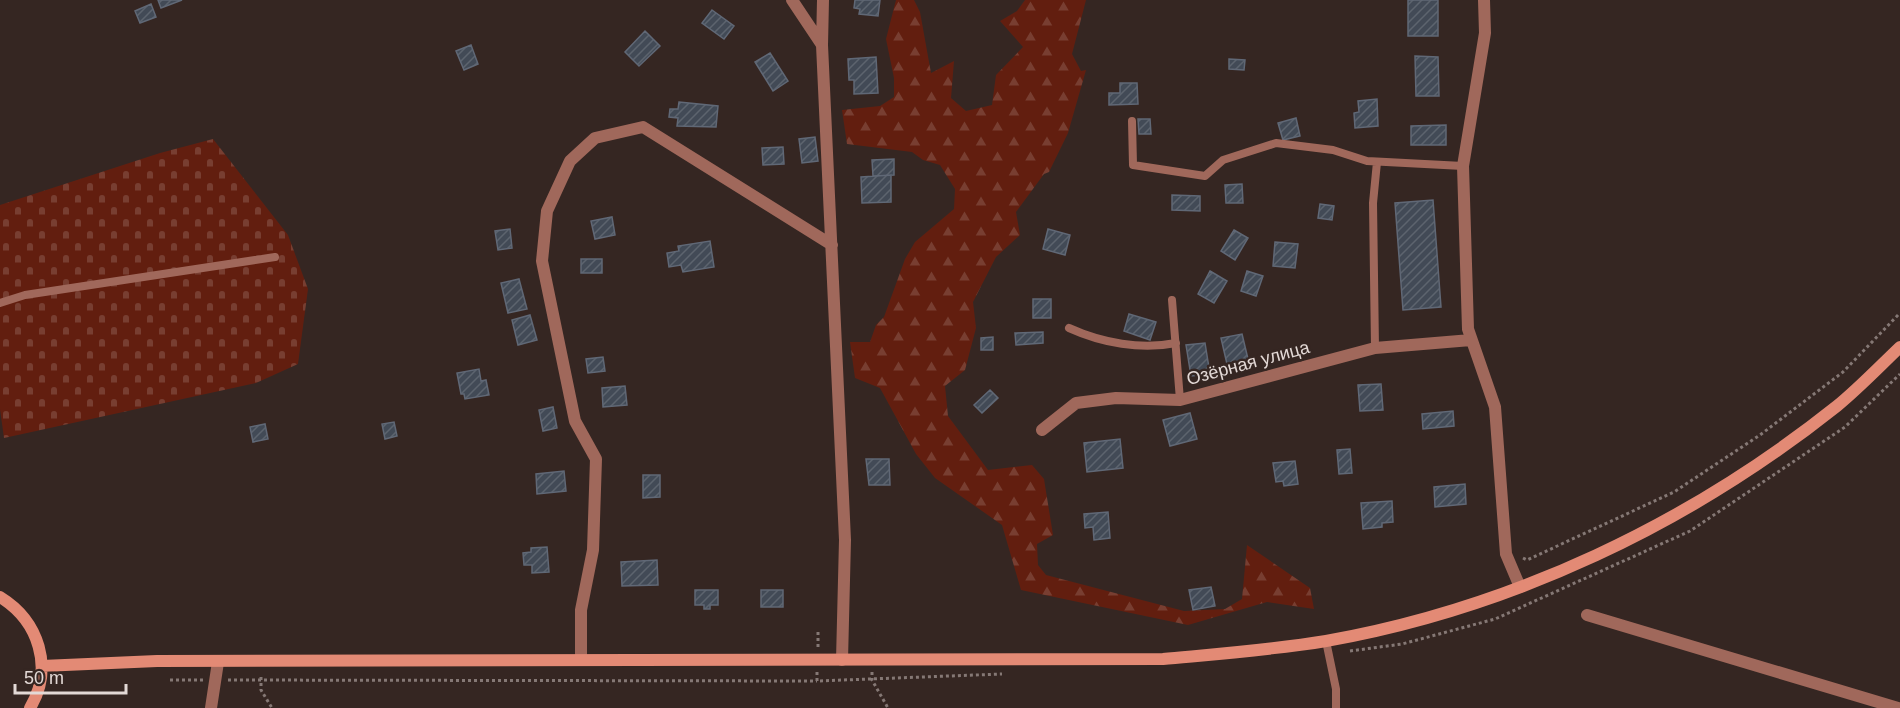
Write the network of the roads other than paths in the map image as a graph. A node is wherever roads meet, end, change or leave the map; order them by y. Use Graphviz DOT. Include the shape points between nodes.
graph roads {
  1 [pos="792,0"];
  2 [pos="823,0"];
  3 [pos="1484,0"];
  4 [pos="822,45"];
  5 [pos="1132,121"];
  6 [pos="1377,162"];
  7 [pos="1463,166"];
  8 [pos="832,245"];
  9 [pos="275,257"];
  10 [pos="1172,300"];
  11 [pos="0,303"];
  12 [pos="1069,328"];
  13 [pos="1471,340"];
  14 [pos="1176,343"];
  15 [pos="1900,347"];
  16 [pos="1375,348"];
  17 [pos="1180,400"];
  18 [pos="1042,430"];
  19 [pos="1520,587"];
  20 [pos="0,597"];
  21 [pos="1587,615"];
  22 [pos="1326,641"];
  23 [pos="581,659"];
  24 [pos="842,660"];
  25 [pos="218,662"];
  26 [pos="42,666"];
  27 [pos="30,708"];
  28 [pos="211,708"];
  29 [pos="1336,708"];
  30 [pos="1898,708"];
  1 -- 4 [label="street"];
  2 -- 4 [label="street"];
  3 -- 7 [label="street" via="1485,33"];
  4 -- 8 [label="street"];
  5 -- 6 [label="lane" via="1133,165 1205,176 1222,160 1276,143 1333,150"];
  6 -- 7 [label="lane"];
  6 -- 16 [label="lane" via="1373,203"];
  7 -- 13 [label="street"];
  8 -- 23 [label="street" via="643,127 595,138 570,161 547,211 542,261 575,421 596,459 593,550 581,610"];
  8 -- 24 [label="street" via="845,540"];
  9 -- 11 [label="lane" via="25,295"];
  10 -- 14 [label="lane"];
  12 -- 14 [label="lane" via="1087,336 1150,348"];
  13 -- 16 [label="street, Озёрная улица"];
  13 -- 19 [label="street" via="1495,407 1506,554"];
  14 -- 17 [label="lane"];
  15 -- 19 [label="street" via="1838,405 1758,464 1598,556"];
  16 -- 17 [label="street, Озёрная улица"];
  17 -- 18 [label="street, Озёрная улица" via="1116,398 1076,403"];
  19 -- 22 [label="street" via="1418,620"];
  20 -- 26 [label="street" via="27,621 38,643"];
  21 -- 30 [label="street"];
  22 -- 24 [label="street" via="1163,659"];
  22 -- 29 [label="lane"];
  23 -- 24 [label="street"];
  23 -- 25 [label="street"];
  25 -- 26 [label="street"];
  25 -- 28 [label="street"];
  26 -- 27 [label="street" via="39,690"];
}
